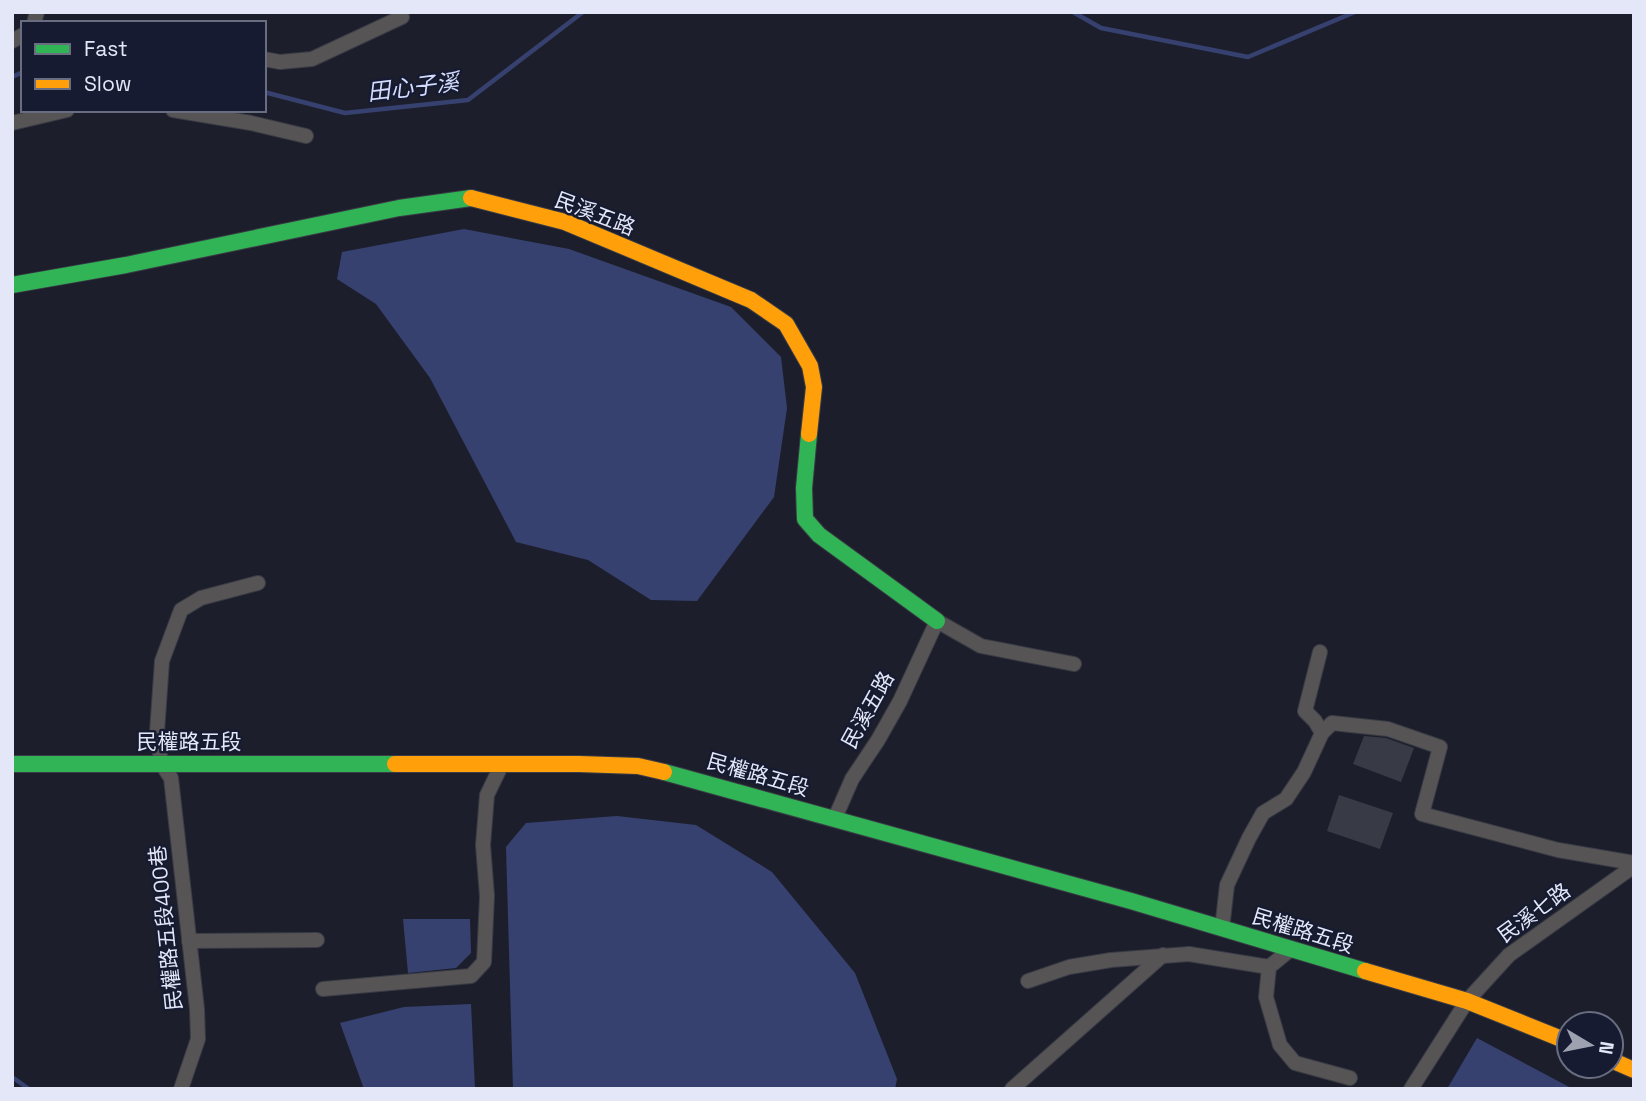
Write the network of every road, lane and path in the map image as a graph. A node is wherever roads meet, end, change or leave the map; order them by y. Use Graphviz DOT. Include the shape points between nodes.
graph roads {
  1 [pos="402,17"];
  2 [pos="266,59"];
  3 [pos="59,112"];
  4 [pos="185,112"];
  5 [pos="12,123"];
  6 [pos="306,136"];
  7 [pos="12,285"];
  8 [pos="258,583"];
  9 [pos="937,621"];
  10 [pos="1320,652"];
  11 [pos="1074,664"];
  12 [pos="1322,733"];
  13 [pos="161,763"];
  14 [pos="12,764"];
  15 [pos="502,764"];
  16 [pos="835,818"];
  17 [pos="1634,865"];
  18 [pos="1222,929"];
  19 [pos="317,940"];
  20 [pos="189,941"];
  21 [pos="1291,949"];
  22 [pos="1163,955"];
  23 [pos="1269,967"];
  24 [pos="1028,981"];
  25 [pos="323,989"];
  26 [pos="1467,1002"];
  27 [pos="1555,1037"];
  28 [pos="1350,1078"];
  29 [pos="181,1089"];
  30 [pos="1012,1089"];
  31 [pos="1412,1089"];
  1 -- 2 [label="street" via="312,59"];
  3 -- 5 [label="street"];
  4 -- 6 [label="street"];
  7 -- 9 [label="street, 民溪五路" via="470,198 565,222 751,300 786,324 810,366 814,387 804,519"];
  8 -- 13 [label="street, 民權路五段400巷" via="201,598 181,610 162,661 157,732"];
  9 -- 11 [label="street, 民溪五路" via="981,646"];
  9 -- 16 [label="street, 民溪五路" via="900,701 852,779"];
  10 -- 12 [label="street" via="1305,711"];
  12 -- 17 [label="street" via="1332,723 1365,725 1440,747 1422,814"];
  12 -- 18 [label="street" via="1286,799 1264,813 1250,838 1227,886"];
  13 -- 14 [label="street, 民權路五段"];
  13 -- 15 [label="street, 民權路五段"];
  13 -- 20 [label="street, 民權路五段400巷" via="171,778"];
  15 -- 16 [label="street, 民權路五段" via="638,766"];
  15 -- 25 [label="street" via="487,796 484,962 471,975"];
  16 -- 18 [label="street, 民權路五段"];
  17 -- 26 [label="street, 民溪七路" via="1509,955"];
  18 -- 21 [label="street, 民權路五段"];
  19 -- 20 [label="street"];
  20 -- 29 [label="street, 民權路五段400巷" via="198,1039"];
  21 -- 23 [label="street"];
  21 -- 26 [label="street, 民權路五段"];
  22 -- 23 [label="street" via="1189,954"];
  22 -- 24 [label="street" via="1083,965"];
  22 -- 30 [label="street"];
  23 -- 28 [label="street" via="1266,997 1280,1045 1295,1063"];
  26 -- 27 [label="street, 民權路五段"];
  26 -- 31 [label="street, 民溪七路"];
}
